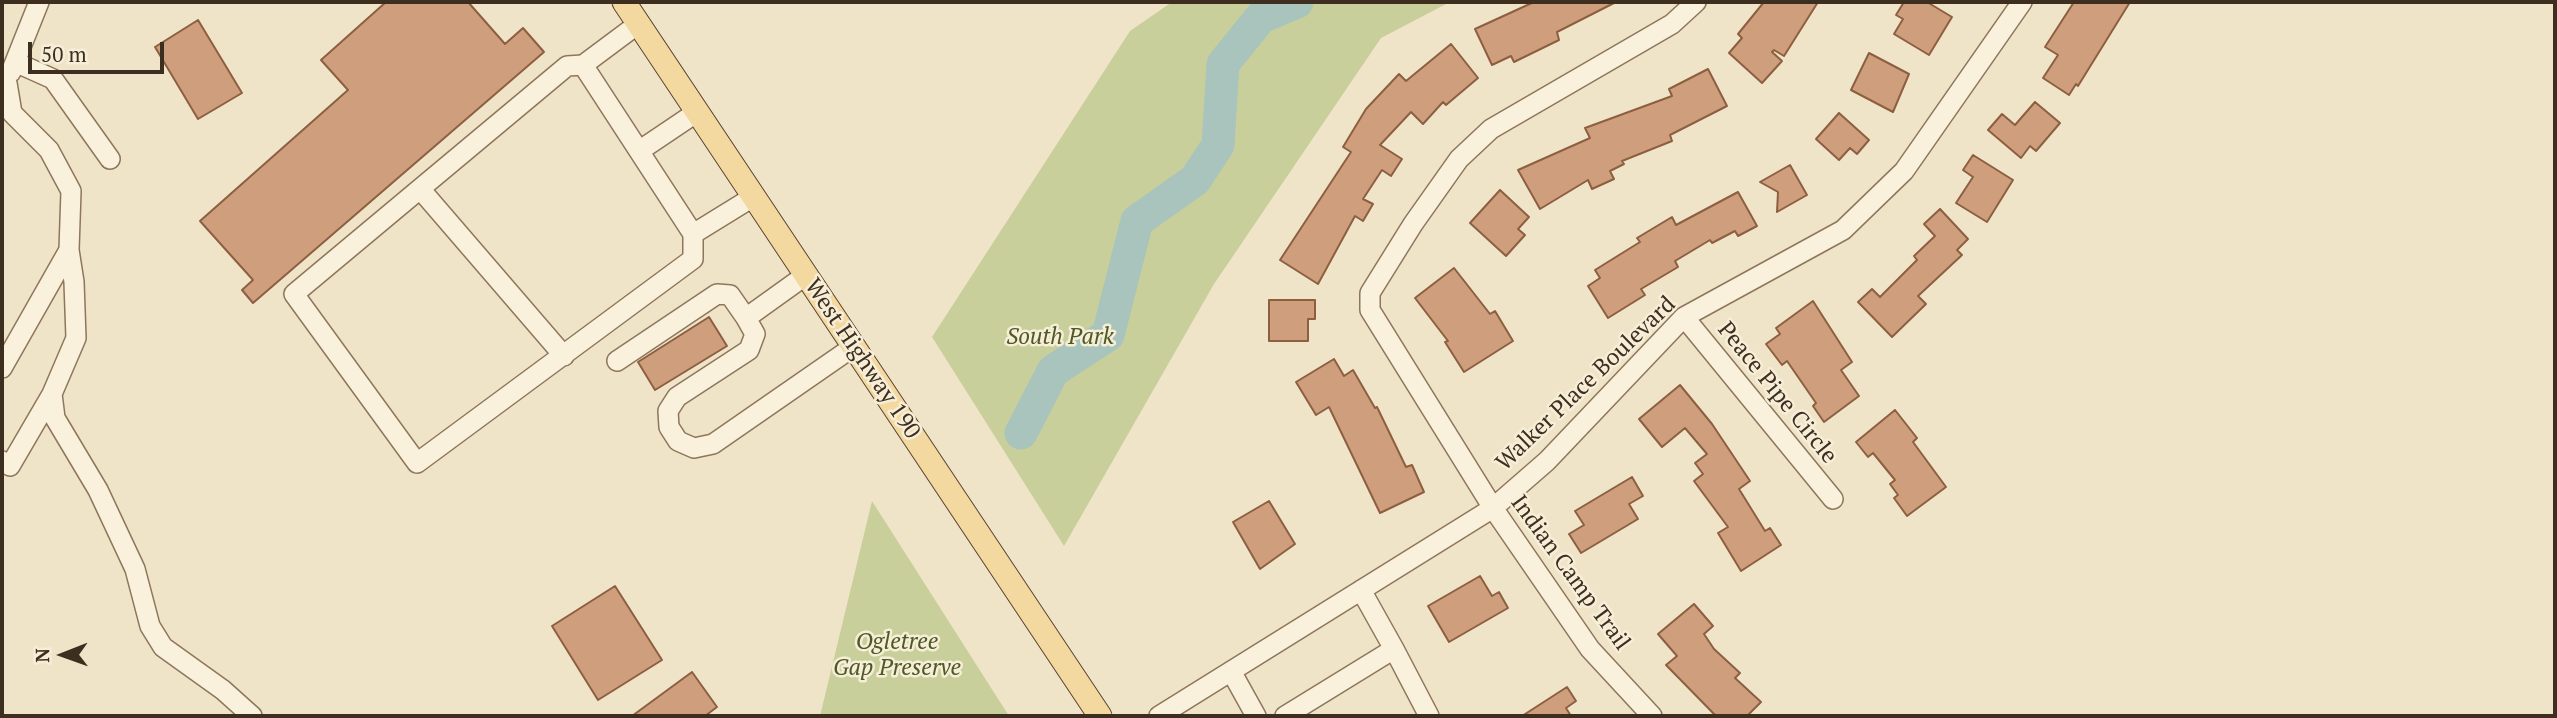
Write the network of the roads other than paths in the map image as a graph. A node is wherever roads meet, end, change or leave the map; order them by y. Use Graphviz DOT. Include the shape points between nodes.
graph roads {
  1 [pos="39,2"];
  2 [pos="624,2"];
  3 [pos="1696,2"];
  4 [pos="2021,2"];
  5 [pos="638,24"];
  6 [pos="15,62"];
  7 [pos="583,65"];
  8 [pos="4,88"];
  9 [pos="697,112"];
  10 [pos="639,151"];
  11 [pos="110,159"];
  12 [pos="421,190"];
  13 [pos="754,197"];
  14 [pos="693,234"];
  15 [pos="69,250"];
  16 [pos="806,275"];
  17 [pos="1684,317"];
  18 [pos="746,318"];
  19 [pos="853,346"];
  20 [pos="564,356"];
  21 [pos="617,361"];
  22 [pos="2,368"];
  23 [pos="52,394"];
  24 [pos="2,461"];
  25 [pos="1833,499"];
  26 [pos="1493,508"];
  27 [pos="1361,590"];
  28 [pos="1394,649"];
  29 [pos="1231,671"];
  30 [pos="252,716"];
  31 [pos="1100,716"];
  32 [pos="1159,716"];
  33 [pos="1256,716"];
  34 [pos="1285,716"];
  35 [pos="1429,716"];
  36 [pos="1651,716"];
  1 -- 6 [label="street"];
  2 -- 5 [label="main road, West Highway 190"];
  3 -- 26 [label="street, Indian Camp Trail" via="1672,24 1492,129 1459,159 1370,293 1370,310"];
  4 -- 17 [label="street, Walker Place Boulevard" via="1905,171 1843,230"];
  5 -- 7 [label="street"];
  5 -- 9 [label="main road, West Highway 190"];
  6 -- 8 [label="street"];
  6 -- 11 [label="street" via="53,79"];
  7 -- 10 [label="street"];
  7 -- 12 [label="street" via="567,66"];
  8 -- 15 [label="street" via="12,113 49,150 71,191"];
  9 -- 10 [label="street"];
  9 -- 13 [label="main road, West Highway 190"];
  10 -- 14 [label="street"];
  12 -- 20 [label="street"];
  12 -- 20 [label="street" via="294,294 417,463"];
  13 -- 14 [label="street"];
  13 -- 16 [label="main road, West Highway 190"];
  14 -- 20 [label="street" via="693,259"];
  15 -- 22 [label="street"];
  15 -- 23 [label="street" via="76,338"];
  16 -- 18 [label="street"];
  16 -- 19 [label="main road, West Highway 190"];
  17 -- 25 [label="street, Peace Pipe Circle"];
  17 -- 26 [label="street, Walker Place Boulevard" via="1547,461"];
  18 -- 19 [label="street" via="755,334 750,350 677,397 668,411 669,427 678,441 694,448 713,444"];
  18 -- 21 [label="street" via="730,295 717,293"];
  19 -- 31 [label="main road, West Highway 190"];
  23 -- 24 [label="street" via="10,466"];
  23 -- 30 [label="street" via="55,418 98,490 135,569 150,625 163,647"];
  26 -- 27 [label="street, Walker Place Boulevard"];
  26 -- 36 [label="street, Indian Camp Trail" via="1590,649"];
  27 -- 28 [label="street"];
  27 -- 29 [label="street, Walker Place Boulevard"];
  28 -- 34 [label="street"];
  28 -- 35 [label="street"];
  29 -- 32 [label="street, Walker Place Boulevard"];
  29 -- 33 [label="street"];
}
